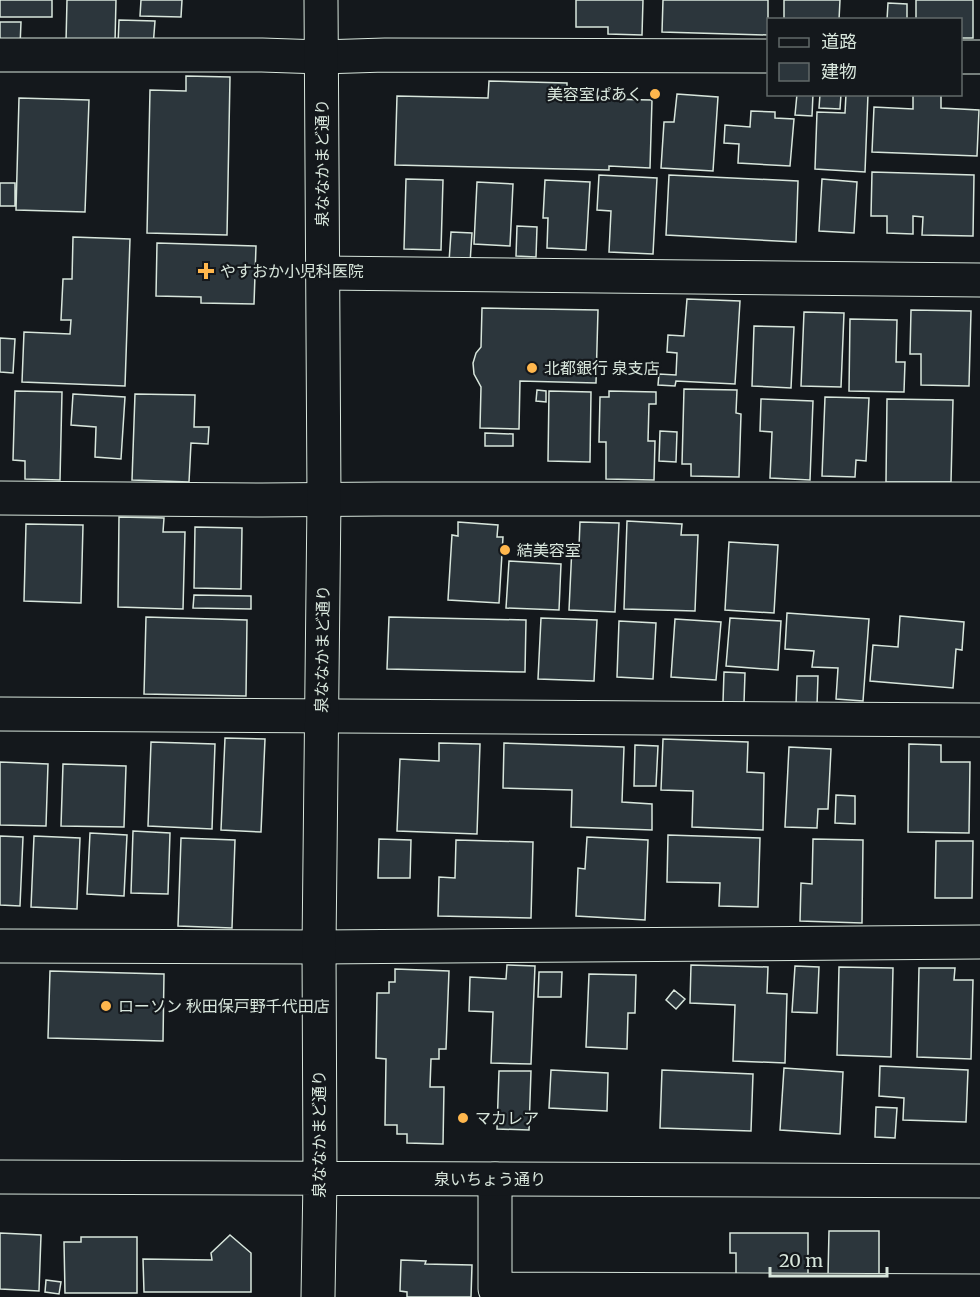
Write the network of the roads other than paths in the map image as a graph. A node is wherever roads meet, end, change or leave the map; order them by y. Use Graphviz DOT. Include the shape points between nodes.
graph roads {
  1 [pos="321,0"];
  2 [pos="0,55"];
  3 [pos="767,56"];
  4 [pos="321,57"];
  5 [pos="962,57"];
  6 [pos="980,57"];
  7 [pos="322,273"];
  8 [pos="980,280"];
  9 [pos="0,498"];
  10 [pos="980,498"];
  11 [pos="324,499"];
  12 [pos="0,714"];
  13 [pos="321,716"];
  14 [pos="980,720"];
  15 [pos="980,942"];
  16 [pos="0,946"];
  17 [pos="318,947"];
  18 [pos="0,1177"];
  19 [pos="320,1179"];
  20 [pos="495,1179"];
  21 [pos="980,1181"];
  22 [pos="980,1291"];
  23 [pos="318,1297"];
  1 -- 4 [label="street, 泉ななかまど通り"];
  2 -- 4 [label="street"];
  3 -- 4 [label="street"];
  4 -- 7 [label="street, 泉ななかまど通り"];
  5 -- 6 [label="street"];
  7 -- 8 [label="street"];
  7 -- 11 [label="street, 泉ななかまど通り"];
  9 -- 11 [label="street"];
  10 -- 11 [label="street"];
  11 -- 13 [label="street, 泉ななかまど通り"];
  12 -- 13 [label="street"];
  13 -- 14 [label="street"];
  13 -- 17 [label="street, 泉ななかまど通り"];
  15 -- 17 [label="street"];
  16 -- 17 [label="street"];
  17 -- 19 [label="street, 泉ななかまど通り"];
  18 -- 19 [label="street, 泉いちょう通り"];
  19 -- 20 [label="street, 泉いちょう通り"];
  19 -- 23 [label="street, 泉ななかまど通り"];
  20 -- 21 [label="street, 泉いちょう通り"];
  20 -- 22 [label="street" via="495,1289"];
}
